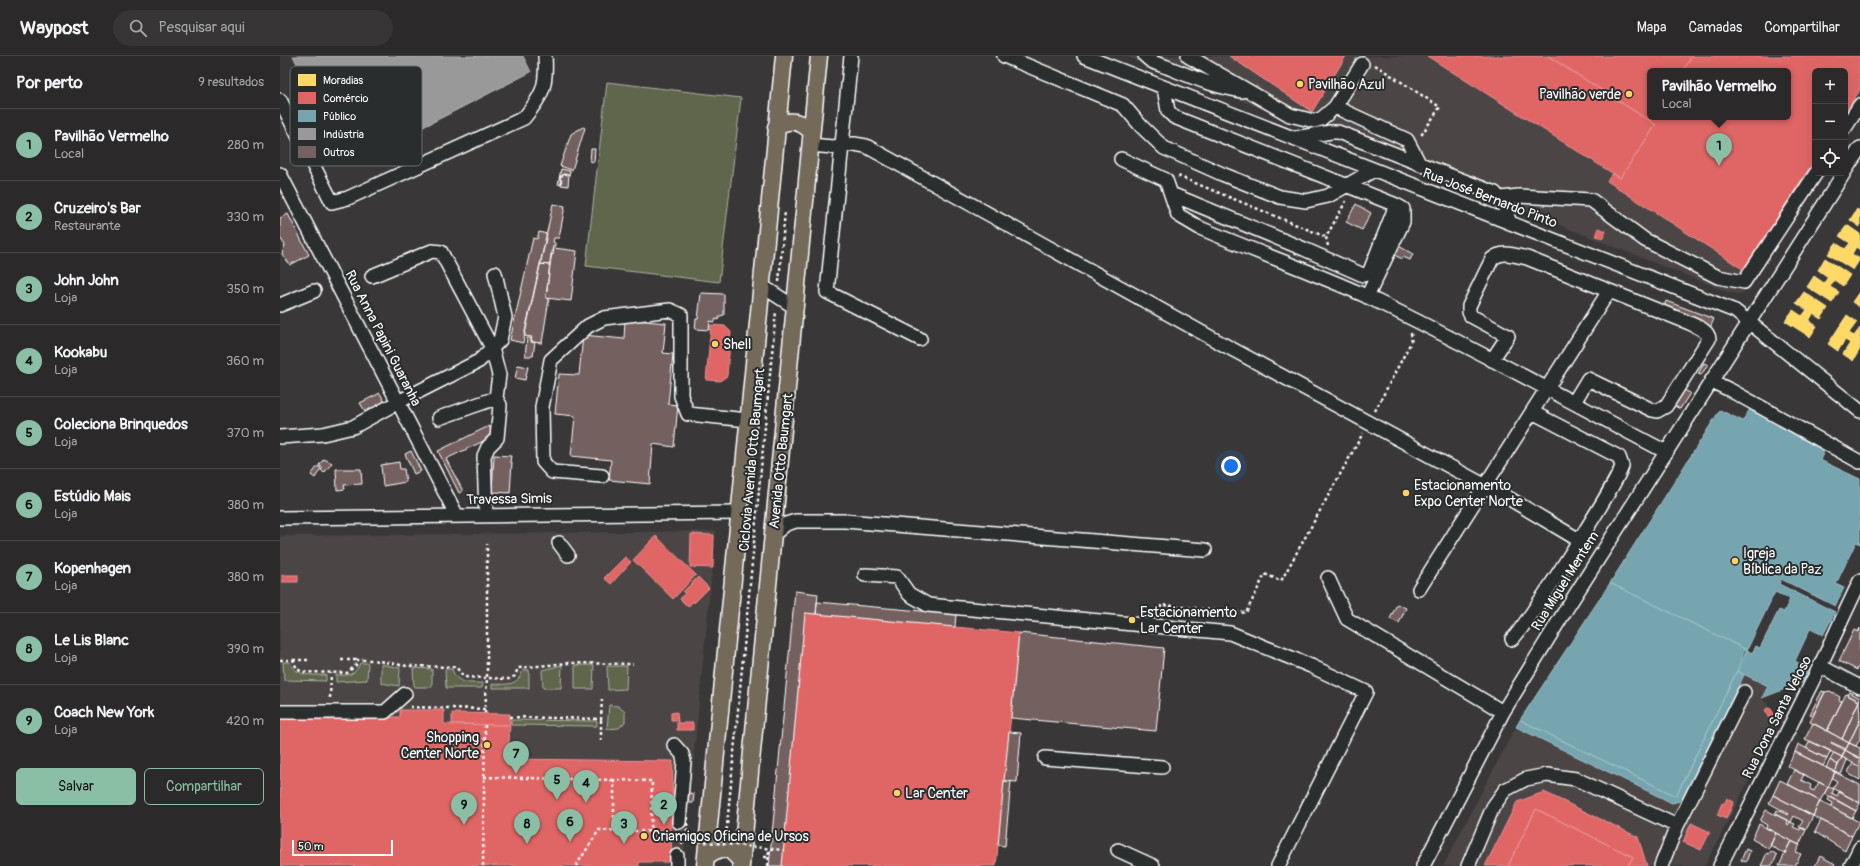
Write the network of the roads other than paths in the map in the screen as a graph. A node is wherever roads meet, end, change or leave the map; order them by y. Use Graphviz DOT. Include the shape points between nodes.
graph roads {
  1 [pos="545,56"];
  2 [pos="784,56"];
  3 [pos="819,56"];
  4 [pos="851,56"];
  5 [pos="1004,56"];
  6 [pos="1084,56"];
  7 [pos="1145,56"];
  8 [pos="1188,56"];
  9 [pos="1362,64"];
  10 [pos="1164,88"];
  11 [pos="1249,92"];
  12 [pos="280,100"];
  13 [pos="1860,105"];
  14 [pos="1335,107"];
  15 [pos="290,120"];
  16 [pos="1848,123"];
  17 [pos="776,128"];
  18 [pos="810,138"];
  19 [pos="1295,138"];
  20 [pos="842,145"];
  21 [pos="1860,148"];
  22 [pos="1121,159"];
  23 [pos="1419,163"];
  24 [pos="422,164"];
  25 [pos="314,166"];
  26 [pos="418,166"];
  27 [pos="1848,166"];
  28 [pos="1374,170"];
  29 [pos="280,174"];
  30 [pos="1814,176"];
  31 [pos="1841,176"];
  32 [pos="1353,187"];
  33 [pos="1171,194"];
  34 [pos="1501,198"];
  35 [pos="1396,205"];
  36 [pos="1510,223"];
  37 [pos="495,272"];
  38 [pos="372,276"];
  39 [pos="762,286"];
  40 [pos="314,290"];
  41 [pos="1609,291"];
  42 [pos="1368,297"];
  43 [pos="280,305"];
  44 [pos="796,308"];
  45 [pos="1749,321"];
  46 [pos="920,339"];
  47 [pos="492,348"];
  48 [pos="1492,360"];
  49 [pos="1711,381"];
  50 [pos="1547,388"];
  51 [pos="496,398"];
  52 [pos="398,402"];
  53 [pos="1574,402"];
  54 [pos="1860,411"];
  55 [pos="1532,412"];
  56 [pos="439,418"];
  57 [pos="748,420"];
  58 [pos="280,437"];
  59 [pos="1666,452"];
  60 [pos="1860,462"];
  61 [pos="602,476"];
  62 [pos="1485,486"];
  63 [pos="738,513"];
  64 [pos="457,516"];
  65 [pos="486,516"];
  66 [pos="280,518"];
  67 [pos="774,534"];
  68 [pos="1579,540"];
  69 [pos="559,543"];
  70 [pos="1205,550"];
  71 [pos="568,555"];
  72 [pos="865,575"];
  73 [pos="1328,578"];
  74 [pos="1860,581"];
  75 [pos="1419,589"];
  76 [pos="1512,639"];
  77 [pos="1820,666"];
  78 [pos="1860,687"];
  79 [pos="1744,692"];
  80 [pos="405,694"];
  81 [pos="280,712"];
  82 [pos="1502,712"];
  83 [pos="674,746"];
  84 [pos="1045,758"];
  85 [pos="1162,767"];
  86 [pos="681,826"];
  87 [pos="1677,826"];
  88 [pos="709,829"];
  89 [pos="744,832"];
  90 [pos="725,845"];
  91 [pos="1860,848"];
  92 [pos="1118,850"];
  93 [pos="706,862"];
  94 [pos="741,864"];
  95 [pos="1153,866"];
  96 [pos="1278,866"];
  97 [pos="1423,866"];
  98 [pos="1468,866"];
  99 [pos="1661,866"];
  100 [pos="1720,866"];
  101 [pos="1851,866"];
  1 -- 24 [label="street" via="547,76 540,99 524,118"];
  2 -- 17 [label="main road"];
  3 -- 18 [label="main road, Avenida Otto Baumgart"];
  4 -- 20 [label="street"];
  5 -- 32 [label="street" via="1123,105 1164,148 1280,197 1306,201"];
  6 -- 10 [label="street, Rua José Bernardo Pinto"];
  7 -- 11 [label="street" via="1151,62 1186,76 1223,88"];
  8 -- 11 [label="street"];
  9 -- 14 [label="street"];
  10 -- 19 [label="street, Rua José Bernardo Pinto"];
  10 -- 32 [label="street" via="1168,111 1174,117"];
  11 -- 14 [label="street" via="1290,115 1307,120 1321,119"];
  12 -- 15 [label="street"];
  13 -- 16 [label="street"];
  14 -- 23 [label="street" via="1407,140"];
  17 -- 18 [label="main road" via="783,122 803,124"];
  17 -- 39 [label="main road"];
  18 -- 20 [label="street"];
  18 -- 44 [label="main road, Avenida Otto Baumgart"];
  19 -- 23 [label="street" via="1338,132"];
  19 -- 28 [label="street, Rua José Bernardo Pinto"];
  20 -- 46 [label="street" via="827,292"];
  20 -- 62 [label="street" via="866,146"];
  21 -- 27 [label="street, Rua Miguel Mentem"];
  22 -- 33 [label="street" via="1166,180"];
  23 -- 34 [label="street" via="1495,193"];
  25 -- 26 [label="street" via="332,202 348,198"];
  28 -- 32 [label="street"];
  28 -- 36 [label="street, Rua José Bernardo Pinto"];
  29 -- 52 [label="street, Rua Anna Papini Guaranha"];
  30 -- 34 [label="street" via="1744,282 1718,277 1645,240 1591,200 1519,196"];
  31 -- 45 [label="street, Rua Miguel Mentem"];
  32 -- 35 [label="street"];
  33 -- 35 [label="street" via="1363,275 1368,274 1377,257"];
  33 -- 42 [label="street" via="1178,215 1200,228"];
  34 -- 36 [label="street"];
  35 -- 42 [label="street" via="1403,209 1403,222"];
  36 -- 45 [label="street, Rua José Bernardo Pinto" via="1735,311"];
  37 -- 47 [label="street" via="505,317 500,340"];
  38 -- 47 [label="street" via="432,251 441,252"];
  39 -- 44 [label="street"];
  39 -- 57 [label="main road"];
  40 -- 43 [label="street"];
  41 -- 48 [label="street" via="1526,258 1505,253 1496,256 1492,259 1469,306 1469,312 1475,319 1508,336"];
  41 -- 50 [label="street"];
  41 -- 53 [label="street" via="1706,331 1709,339 1662,410 1652,410 1588,379"];
  42 -- 48 [label="street"];
  44 -- 67 [label="main road, Avenida Otto Baumgart"];
  45 -- 49 [label="street, Rua Miguel Mentem"];
  45 -- 54 [label="street, Rua José Bernardo Pinto"];
  47 -- 51 [label="street" via="498,375"];
  47 -- 52 [label="street" via="479,361"];
  48 -- 50 [label="street"];
  49 -- 59 [label="street, Rua Miguel Mentem"];
  49 -- 60 [label="street"];
  50 -- 53 [label="street"];
  50 -- 55 [label="street"];
  51 -- 56 [label="street"];
  51 -- 65 [label="street" via="500,405 497,438 488,447 484,456"];
  52 -- 58 [label="street" via="353,427 323,434"];
  52 -- 64 [label="street, Rua Anna Papini Guaranha"];
  53 -- 59 [label="street"];
  55 -- 62 [label="street"];
  55 -- 68 [label="street" via="1619,457 1622,462 1621,470"];
  57 -- 61 [label="street" via="688,414 681,396 681,315 670,310 604,318 588,326 551,360 542,407 543,462 552,472"];
  57 -- 63 [label="main road"];
  59 -- 82 [label="street, Rua Miguel Mentem"];
  62 -- 68 [label="street"];
  62 -- 75 [label="street"];
  63 -- 65 [label="street, Travessa Simis"];
  63 -- 88 [label="main road"];
  64 -- 65 [label="street, Travessa Simis"];
  64 -- 66 [label="street, Travessa Simis"];
  67 -- 70 [label="street" via="786,524 796,521 845,521"];
  67 -- 89 [label="main road, Avenida Otto Baumgart"];
  68 -- 76 [label="street" via="1529,618"];
  69 -- 71 [label="street"];
  72 -- 96 [label="street" via="897,577 909,594 928,605 1230,633 1366,692"];
  73 -- 82 [label="street" via="1347,619"];
  74 -- 77 [label="street, Rua Dona Santa Veloso"];
  77 -- 78 [label="street"];
  77 -- 100 [label="street, Rua Dona Santa Veloso"];
  79 -- 87 [label="street"];
  80 -- 81 [label="street" via="385,712"];
  82 -- 97 [label="street, Rua Miguel Mentem"];
  83 -- 86 [label="street" via="682,754 684,761"];
  84 -- 85 [label="street"];
  87 -- 98 [label="street" via="1576,779 1547,775 1526,779 1505,790 1493,807"];
  87 -- 99 [label="street"];
  88 -- 90 [label="main road"];
  88 -- 93 [label="main road"];
  89 -- 90 [label="main road"];
  89 -- 94 [label="main road, Avenida Otto Baumgart"];
  90 -- 93 [label="main road" via="715,850"];
  90 -- 94 [label="main road" via="735,852"];
  91 -- 101 [label="street"];
  92 -- 95 [label="street"];
}
